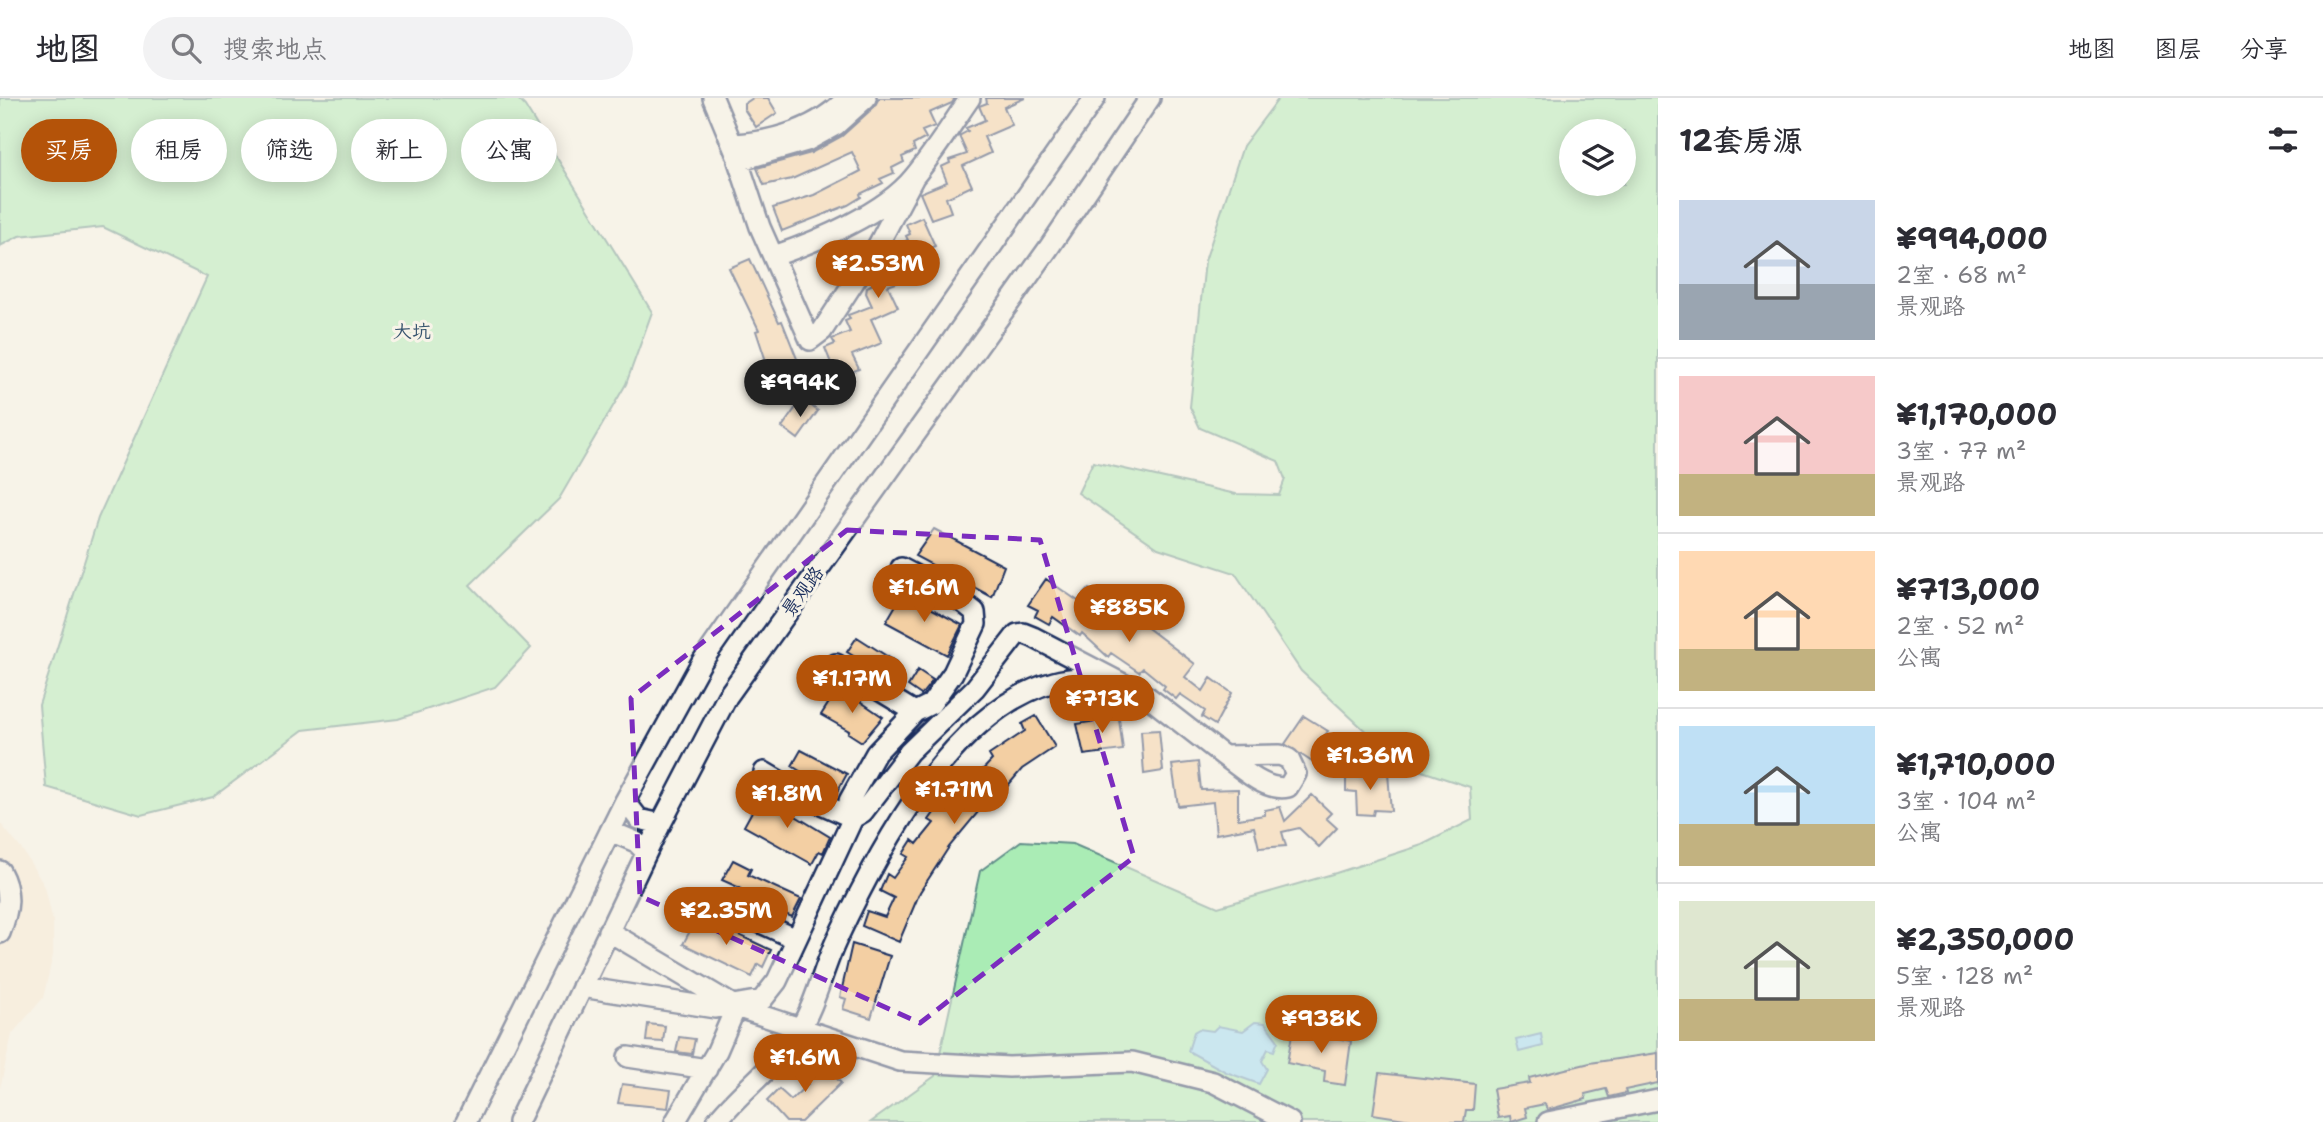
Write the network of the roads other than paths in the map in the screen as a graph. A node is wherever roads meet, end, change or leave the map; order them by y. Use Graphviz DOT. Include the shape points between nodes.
graph roads {
  1 [pos="713,98"];
  2 [pos="847,98"];
  3 [pos="866,98"];
  4 [pos="970,98"];
  5 [pos="1095,98"];
  6 [pos="1150,98"];
  7 [pos="736,152"];
  8 [pos="914,177"];
  9 [pos="774,256"];
  10 [pos="901,568"];
  11 [pos="1056,649"];
  12 [pos="836,664"];
  13 [pos="1107,676"];
  14 [pos="1055,681"];
  15 [pos="915,712"];
  16 [pos="1224,756"];
  17 [pos="764,772"];
  18 [pos="625,801"];
  19 [pos="853,818"];
  20 [pos="661,824"];
  21 [pos="610,831"];
  22 [pos="646,852"];
  23 [pos="0,871"];
  24 [pos="715,902"];
  25 [pos="608,931"];
  26 [pos="0,933"];
  27 [pos="796,939"];
  28 [pos="582,987"];
  29 [pos="736,1007"];
  30 [pos="800,1030"];
  31 [pos="628,1057"];
  32 [pos="707,1069"];
  33 [pos="1658,1100"];
  34 [pos="466,1122"];
  35 [pos="518,1122"];
  36 [pos="675,1122"];
  37 [pos="716,1122"];
  38 [pos="1290,1122"];
  39 [pos="1548,1122"];
  1 -- 7 [label="street"];
  2 -- 7 [label="street" via="818,121"];
  3 -- 7 [label="street" via="836,125 807,141"];
  4 -- 8 [label="street"];
  5 -- 18 [label="street" via="701,663"];
  6 -- 20 [label="street, 景观路" via="1048,249 734,687"];
  7 -- 9 [label="street" via="747,193"];
  8 -- 9 [label="street" via="872,211 802,247"];
  8 -- 9 [label="street" via="878,245 822,331 810,340"];
  10 -- 15 [label="street" via="975,612 976,624 953,673 930,704"];
  11 -- 13 [label="street"];
  11 -- 14 [label="street"];
  11 -- 19 [label="street" via="1017,634 975,688 909,752 863,812"];
  12 -- 15 [label="street"];
  13 -- 14 [label="street"];
  13 -- 16 [label="street" via="1148,697"];
  14 -- 30 [label="street" via="993,713 949,756 889,838 836,940"];
  15 -- 19 [label="street" via="876,753 856,785 848,808"];
  17 -- 19 [label="street"];
  18 -- 20 [label="street" via="639,819"];
  18 -- 21 [label="street"];
  19 -- 27 [label="street"];
  20 -- 22 [label="street, 景观路"];
  21 -- 22 [label="street" via="636,842"];
  21 -- 34 [label="street"];
  22 -- 25 [label="street, 景观路"];
  23 -- 26 [label="street" via="9,887 8,914"];
  24 -- 27 [label="street"];
  25 -- 28 [label="street, 景观路"];
  25 -- 29 [label="street"];
  27 -- 29 [label="street" via="768,994 754,1004"];
  28 -- 29 [label="street" via="715,1008"];
  28 -- 35 [label="street, 景观路"];
  29 -- 30 [label="street"];
  29 -- 32 [label="street"];
  30 -- 37 [label="street"];
  30 -- 38 [label="street" via="900,1062 1009,1067 1132,1062 1213,1082"];
  31 -- 32 [label="street"];
  32 -- 36 [label="street"];
  33 -- 39 [label="street"];
}
